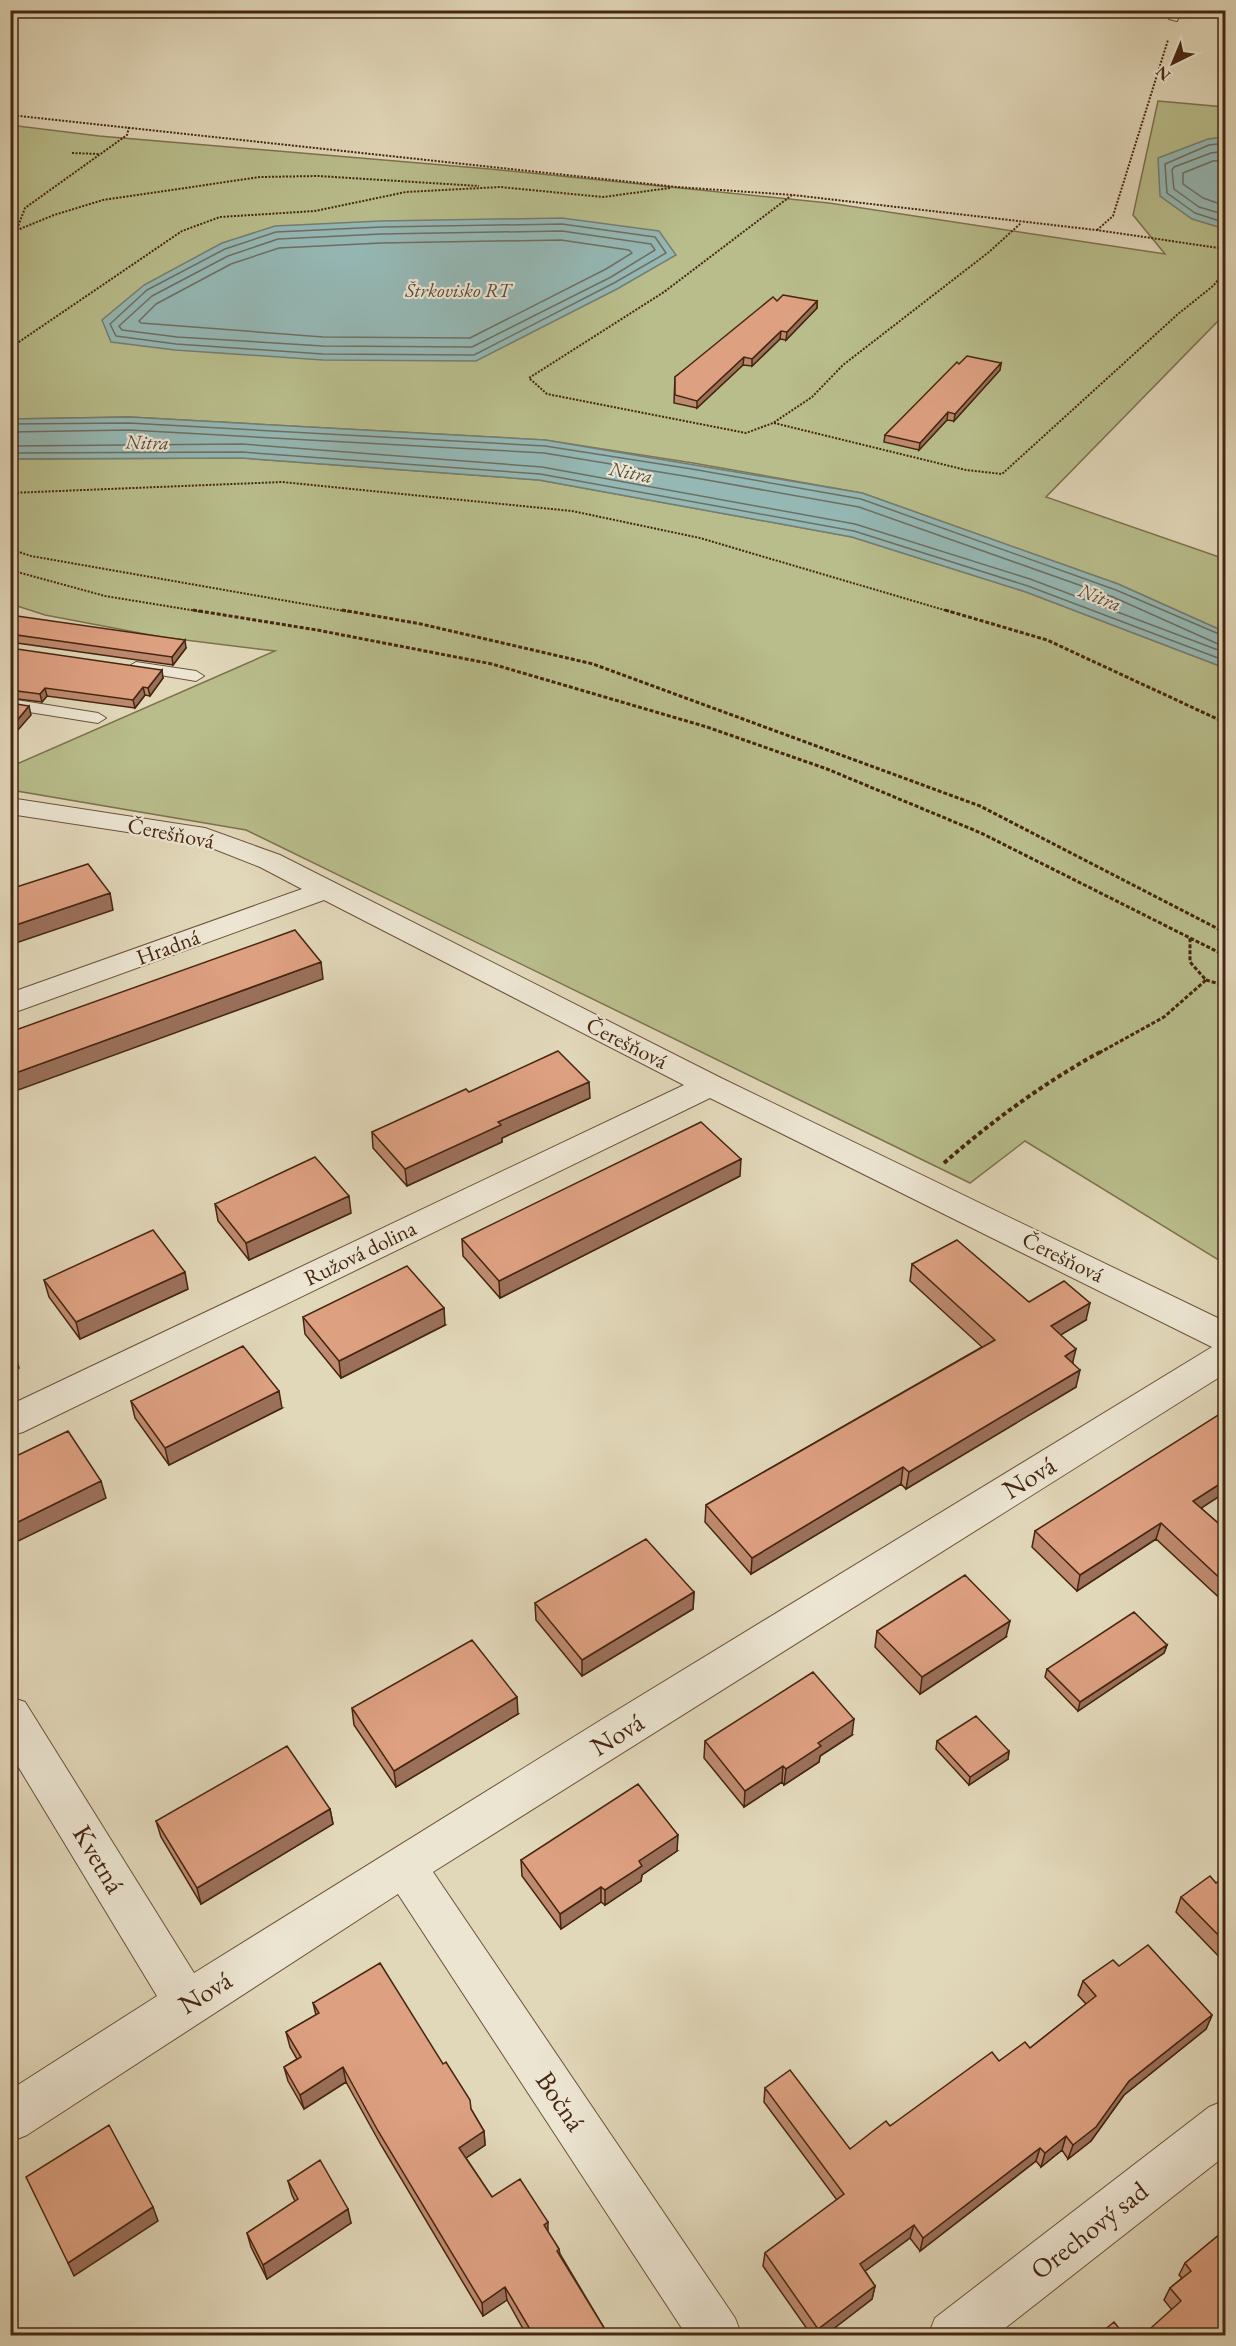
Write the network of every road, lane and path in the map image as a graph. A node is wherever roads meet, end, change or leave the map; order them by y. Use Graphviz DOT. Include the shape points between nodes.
graph roads {
  1 [pos="1175,15"];
  2 [pos="10,115"];
  3 [pos="129,127"];
  4 [pos="72,153"];
  5 [pos="100,154"];
  6 [pos="500,187"];
  7 [pos="677,187"];
  8 [pos="793,195"];
  9 [pos="1021,223"];
  10 [pos="17,230"];
  11 [pos="1096,230"];
  12 [pos="10,233"];
  13 [pos="1226,249"];
  14 [pos="1226,271"];
  15 [pos="10,348"];
  16 [pos="773,423"];
  17 [pos="10,493"];
  18 [pos="10,549"];
  19 [pos="10,570"];
  20 [pos="115,664"];
  21 [pos="196,676"];
  22 [pos="10,704"];
  23 [pos="98,718"];
  24 [pos="1226,723"];
  25 [pos="10,806"];
  26 [pos="325,890"];
  27 [pos="1226,933"];
  28 [pos="1190,937"];
  29 [pos="1226,956"];
  30 [pos="1206,980"];
  31 [pos="1226,986"];
  32 [pos="10,1004"];
  33 [pos="710,1085"];
  34 [pos="920,1186"];
  35 [pos="1226,1338"];
  36 [pos="1226,1355"];
  37 [pos="10,1422"];
  38 [pos="10,1715"];
  39 [pos="404,1866"];
  40 [pos="187,2003"];
  41 [pos="10,2118"];
  42 [pos="1226,2124"];
  43 [pos="717,2336"];
  44 [pos="953,2336"];
  1 -- 11 [label="path" via="1113,216"];
  2 -- 3 [label="path"];
  3 -- 5 [label="path" via="127,135"];
  3 -- 7 [label="path"];
  4 -- 5 [label="path"];
  5 -- 10 [label="path" via="25,208"];
  6 -- 7 [label="path" via="603,197"];
  6 -- 10 [label="path" via="318,176 260,177 103,200"];
  6 -- 15 [label="path" via="406,192 315,211 220,217 182,231"];
  7 -- 8 [label="path"];
  8 -- 9 [label="path"];
  8 -- 16 [label="path" via="689,275 529,378 547,394 746,433"];
  9 -- 11 [label="path"];
  9 -- 16 [label="path" via="843,365 812,397"];
  10 -- 12 [label="path"];
  11 -- 13 [label="path"];
  14 -- 16 [label="path" via="1002,474 974,471"];
  17 -- 24 [label="path" via="282,482 572,511 700,538 1047,640"];
  18 -- 27 [label="path" via="31,556 421,624 592,664 980,806"];
  19 -- 28 [label="path" via="105,596 317,630 492,664 657,711 773,749 900,798 981,833"];
  20 -- 21 [label="lane"];
  22 -- 23 [label="lane"];
  25 -- 26 [label="street, Čerešňová" via="205,836 270,861"];
  26 -- 32 [label="street, Hradná"];
  26 -- 33 [label="street, Čerešňová"];
  28 -- 29 [label="path"];
  28 -- 30 [label="path" via="1188,956 1193,970"];
  30 -- 31 [label="path"];
  30 -- 34 [label="path" via="1164,1017 1091,1057 977,1134"];
  33 -- 34 [label="street, Čerešňová"];
  33 -- 37 [label="street, Ružová dolina"];
  34 -- 35 [label="street, Čerešňová"];
  36 -- 39 [label="street, Nová"];
  38 -- 40 [label="street, Kvetná"];
  39 -- 40 [label="street, Nová"];
  39 -- 43 [label="street, Bočná"];
  40 -- 41 [label="street, Nová"];
  42 -- 44 [label="street, Orechový sad"];
}
